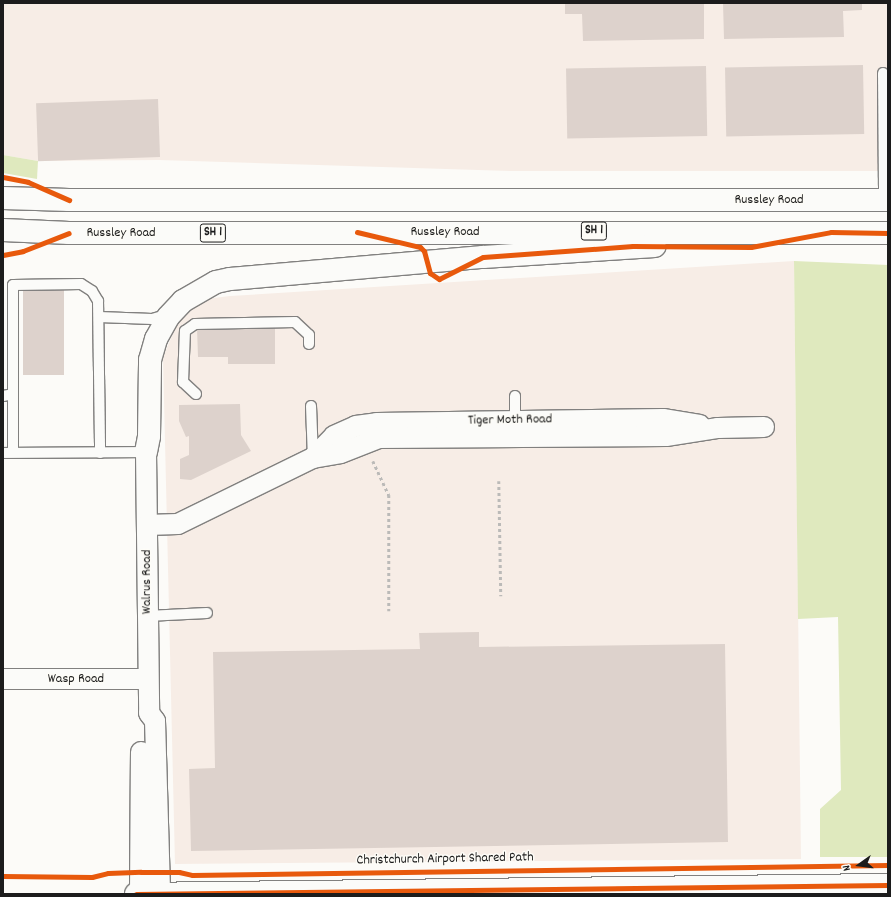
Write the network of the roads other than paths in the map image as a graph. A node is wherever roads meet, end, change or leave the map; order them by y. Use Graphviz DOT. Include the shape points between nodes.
graph roads {
  1 [pos="883,73"];
  2 [pos="3,198"];
  3 [pos="886,200"];
  4 [pos="3,230"];
  5 [pos="831,232"];
  6 [pos="888,233"];
  7 [pos="174,309"];
  8 [pos="99,317"];
  9 [pos="309,344"];
  10 [pos="196,394"];
  11 [pos="8,395"];
  12 [pos="515,396"];
  13 [pos="311,406"];
  14 [pos="515,419"];
  15 [pos="764,427"];
  16 [pos="718,428"];
  17 [pos="146,452"];
  18 [pos="8,453"];
  19 [pos="100,453"];
  20 [pos="312,458"];
  21 [pos="146,525"];
  22 [pos="207,613"];
  23 [pos="147,616"];
  24 [pos="3,678"];
  25 [pos="148,679"];
  26 [pos="149,713"];
  27 [pos="888,885"];
  28 [pos="701,890"];
  29 [pos="136,894"];
  30 [pos="140,894"];
  31 [pos="160,894"];
  32 [pos="171,894"];
  1 -- 3 [label="lane"];
  2 -- 3 [label="main road, Russley Road / SH 1"];
  4 -- 5 [label="main road, Russley Road / SH 1" via="69,233"];
  5 -- 6 [label="main road, Russley Road / SH 1"];
  5 -- 7 [label="main road" via="751,247 633,246 230,279 194,292"];
  7 -- 8 [label="lane" via="157,319"];
  7 -- 17 [label="main road" via="152,348 149,377 149,436"];
  8 -- 11 [label="lane" via="95,296 81,284 13,285"];
  8 -- 19 [label="lane"];
  9 -- 10 [label="lane" via="309,335 295,322 195,324 185,331 183,382"];
  11 -- 18 [label="lane"];
  12 -- 14 [label="lane"];
  13 -- 20 [label="lane"];
  14 -- 16 [label="street, Tiger Moth Road" via="663,419"];
  14 -- 20 [label="street, Tiger Moth Road" via="364,424 334,436"];
  15 -- 16 [label="street, Tiger Moth Road"];
  16 -- 20 [label="street, Tiger Moth Road" via="666,436 379,438 341,453"];
  17 -- 19 [label="lane"];
  17 -- 21 [label="street, Walrus Road"];
  18 -- 19 [label="lane"];
  20 -- 21 [label="street, Tiger Moth Road" via="178,524"];
  21 -- 23 [label="street, Walrus Road"];
  22 -- 23 [label="lane"];
  23 -- 25 [label="street, Walrus Road"];
  24 -- 25 [label="street, Wasp Road"];
  25 -- 26 [label="street, Walrus Road"];
  26 -- 30 [label="street, Walrus Road" via="141,721"];
  26 -- 31 [label="street, Walrus Road" via="155,721"];
  27 -- 28 [label="main road"];
  28 -- 32 [label="main road"];
  29 -- 30 [label="main road"];
  30 -- 31 [label="main road"];
  31 -- 32 [label="main road"];
}
